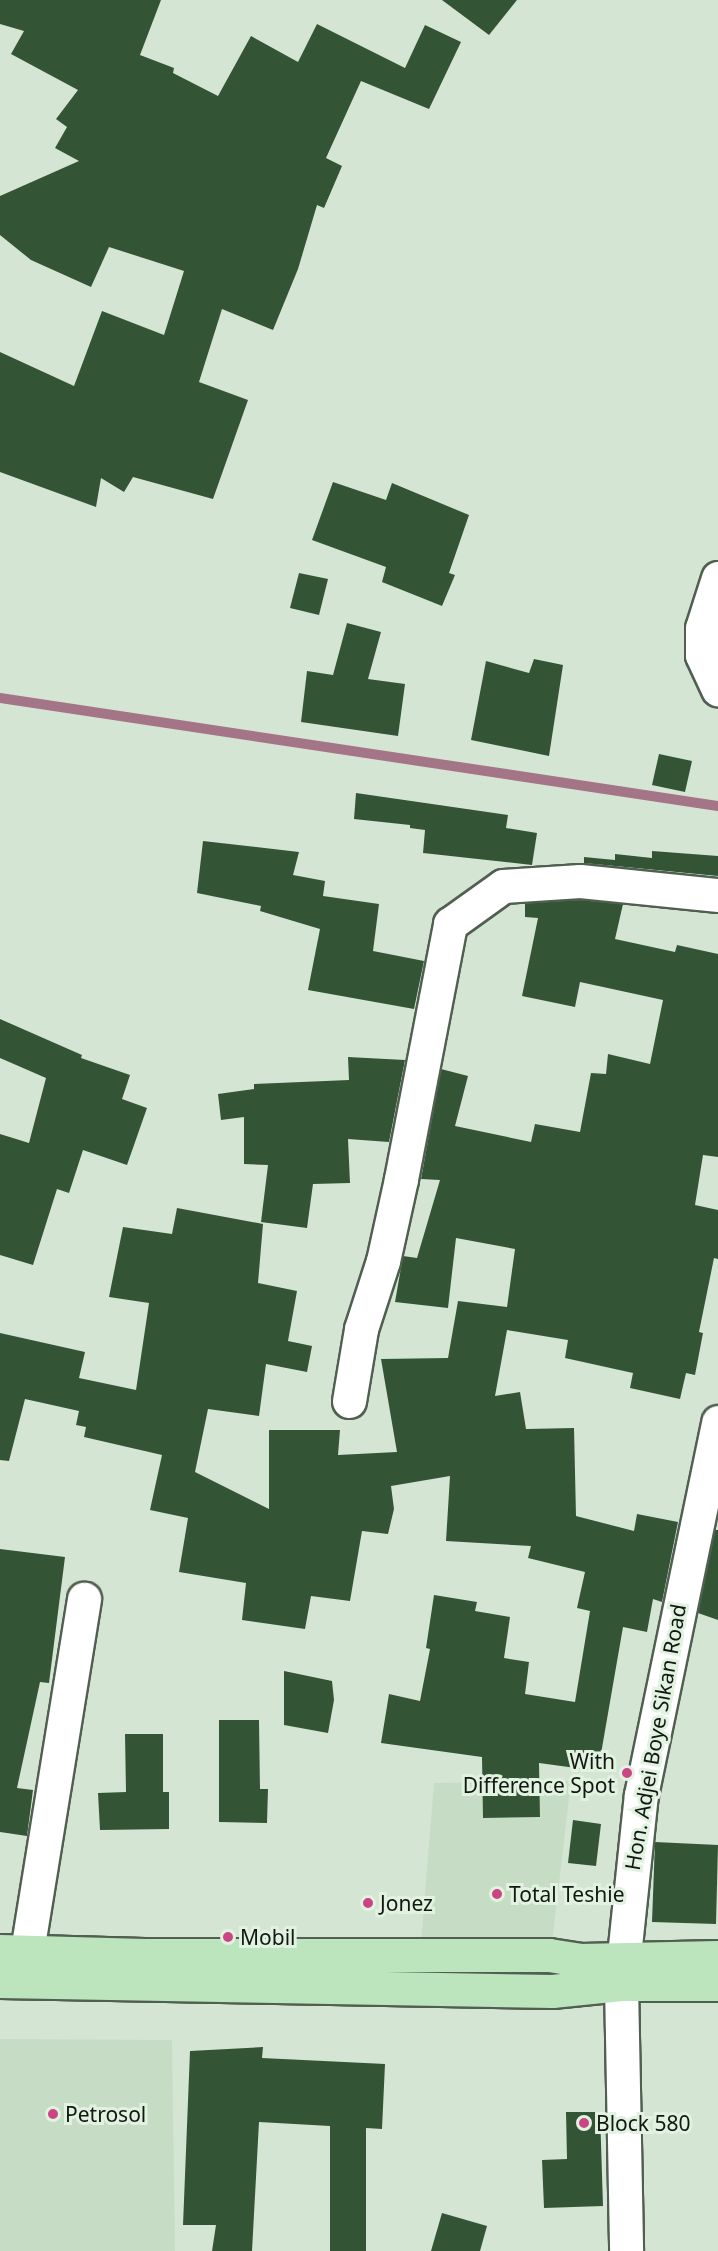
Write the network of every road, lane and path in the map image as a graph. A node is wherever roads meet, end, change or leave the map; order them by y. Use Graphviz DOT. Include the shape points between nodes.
graph roads {
  1 [pos="718,578"];
  2 [pos="718,689"];
  3 [pos="718,895"];
  4 [pos="348,1401"];
  5 [pos="718,1422"];
  6 [pos="84,1599"];
  7 [pos="14,1951"];
  8 [pos="718,1957"];
  9 [pos="621,1971"];
  10 [pos="0,1981"];
  11 [pos="718,1984"];
  12 [pos="626,2251"];
  1 -- 2 [label="street" via="702,628 702,655"];
  3 -- 4 [label="street" via="580,881 503,886 450,924 401,1179 383,1262 361,1329"];
  5 -- 9 [label="street, Hon. Adjei Boye Sikan Road" via="641,1795"];
  6 -- 7 [label="street"];
  7 -- 9 [label="main road"];
  8 -- 9 [label="main road"];
  9 -- 10 [label="main road" via="552,1991"];
  9 -- 11 [label="main road"];
  9 -- 12 [label="street, Hon. Adjei Boye Sikan Road"];
}
